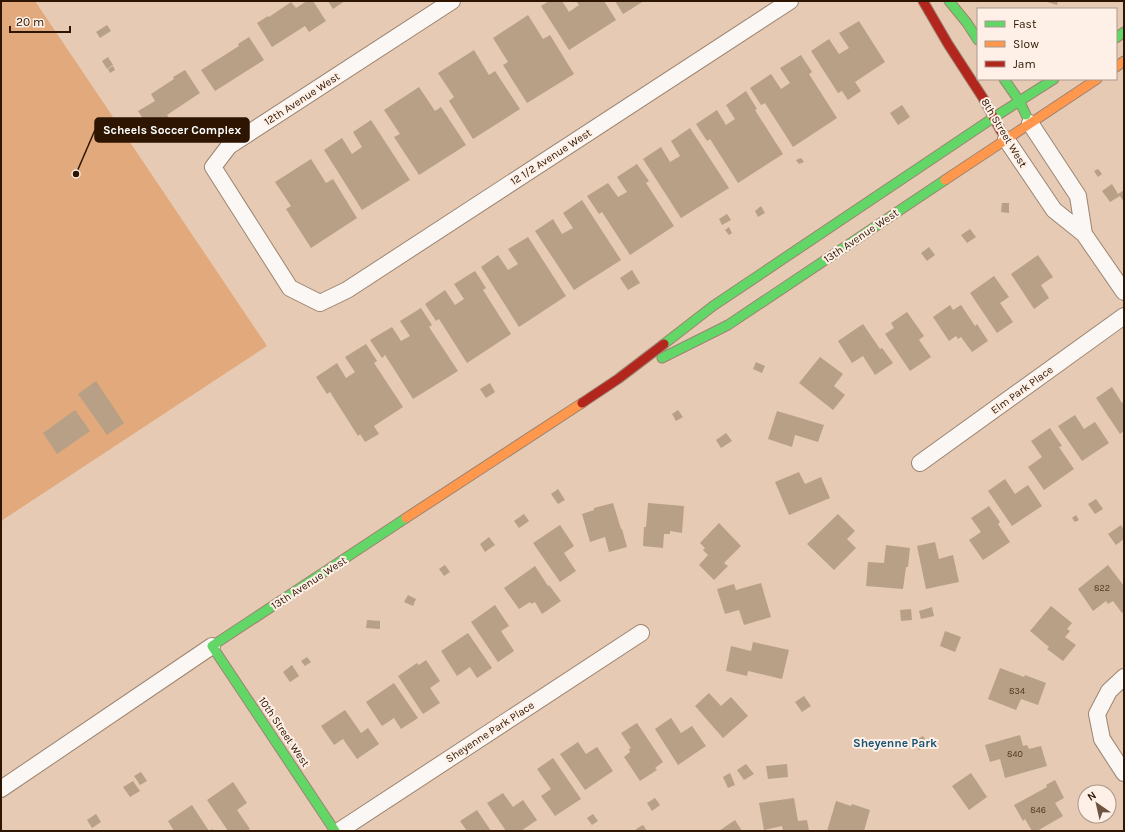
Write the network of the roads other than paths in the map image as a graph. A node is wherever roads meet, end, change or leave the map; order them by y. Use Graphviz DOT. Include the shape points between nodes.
graph roads {
  1 [pos="452,1"];
  2 [pos="790,1"];
  3 [pos="922,1"];
  4 [pos="949,1"];
  5 [pos="977,38"];
  6 [pos="1005,80"];
  7 [pos="1053,80"];
  8 [pos="1095,80"];
  9 [pos="1020,102"];
  10 [pos="993,118"];
  11 [pos="1030,123"];
  12 [pos="1006,139"];
  13 [pos="1084,234"];
  14 [pos="1124,292"];
  15 [pos="308,298"];
  16 [pos="1124,316"];
  17 [pos="618,380"];
  18 [pos="920,464"];
  19 [pos="641,633"];
  20 [pos="212,646"];
  21 [pos="1124,677"];
  22 [pos="1124,773"];
  23 [pos="1,789"];
  24 [pos="335,831"];
  25 [pos="339,831"];
  1 -- 15 [label="street, 12th Avenue West" via="229,146 213,167 290,288"];
  2 -- 15 [label="street, 12 1/2 Avenue West" via="347,290 320,303"];
  3 -- 10 [label="street, 8th Street West"];
  4 -- 5 [label="street"];
  6 -- 9 [label="street, 8th Street West"];
  7 -- 9 [label="street, 13th Avenue West"];
  8 -- 11 [label="street, 13th Avenue West"];
  9 -- 10 [label="street, 13th Avenue West"];
  9 -- 11 [label="street, 8th Street West"];
  10 -- 12 [label="street, 8th Street West"];
  10 -- 17 [label="street, 13th Avenue West" via="713,306"];
  11 -- 12 [label="street, 13th Avenue West"];
  11 -- 13 [label="street, 8th Street West" via="1078,196"];
  12 -- 13 [label="street, 8th Street West" via="1054,210"];
  12 -- 17 [label="street, 13th Avenue West" via="728,325"];
  13 -- 14 [label="street, 8th Street West"];
  16 -- 18 [label="street, Elm Park Place"];
  17 -- 20 [label="street, 13th Avenue West"];
  19 -- 25 [label="street, Sheyenne Park Place"];
  20 -- 23 [label="street, 13th Avenue West"];
  20 -- 24 [label="street, 10th Street West"];
  21 -- 22 [label="street" via="1108,691 1097,714 1102,739"];
}
